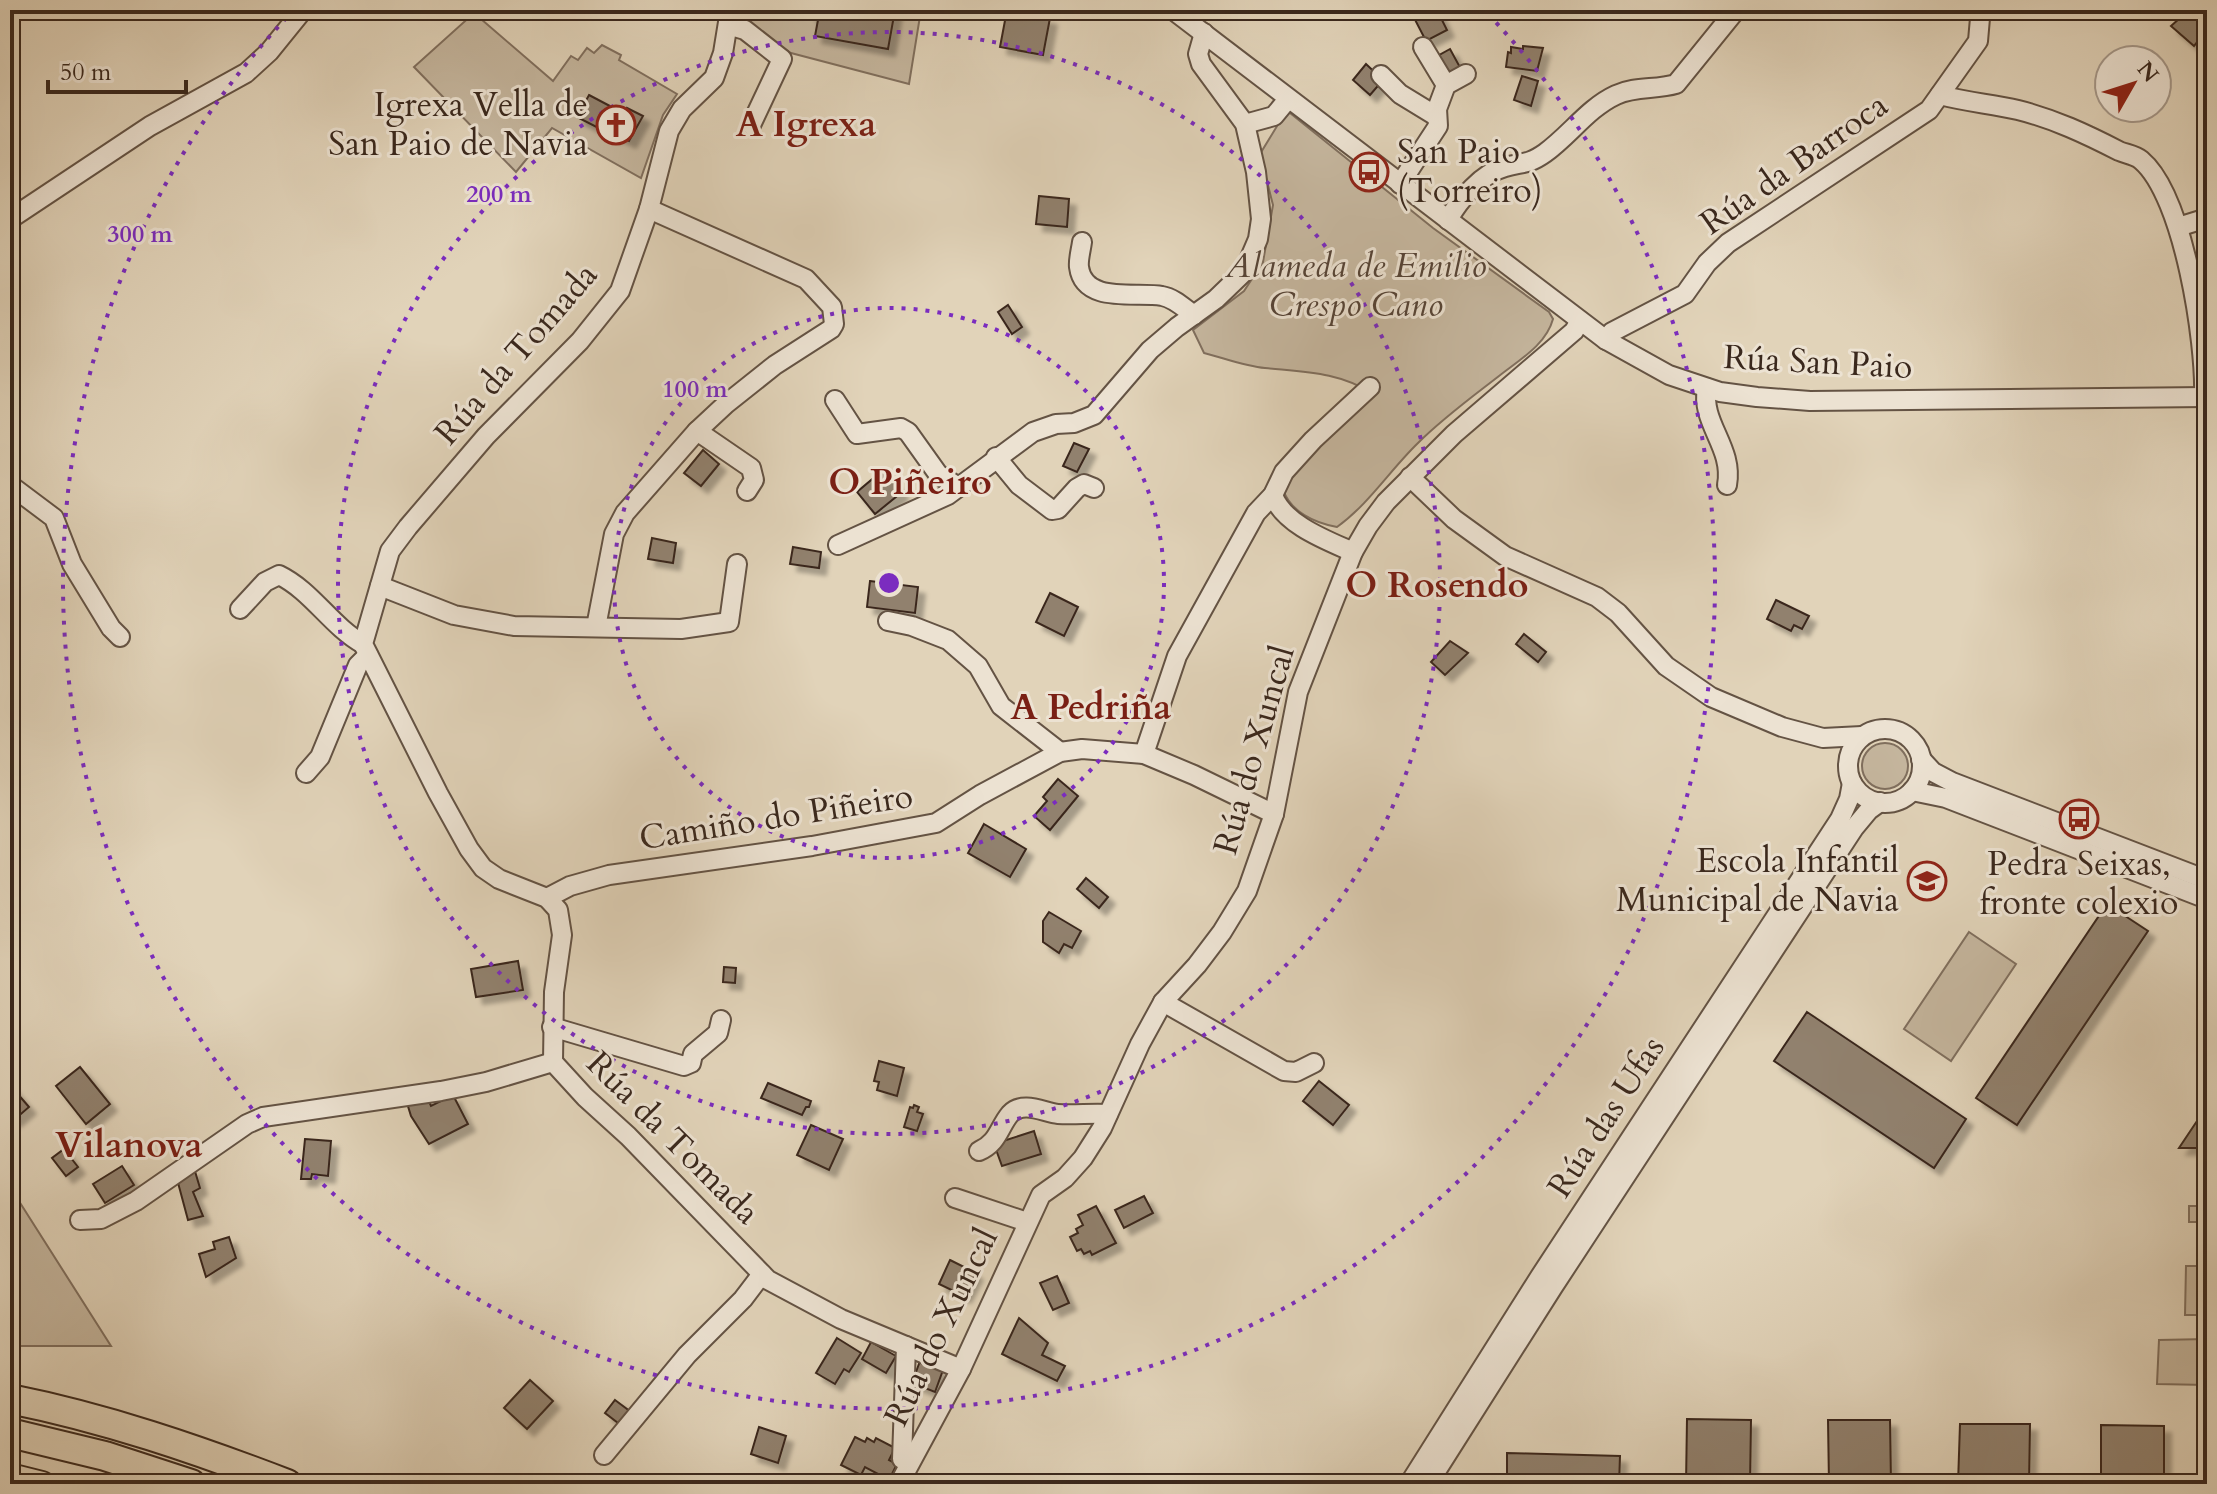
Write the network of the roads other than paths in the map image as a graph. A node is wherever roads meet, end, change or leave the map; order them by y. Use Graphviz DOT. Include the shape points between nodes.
graph roads {
  1 [pos="303,10"];
  2 [pos="1736,10"];
  3 [pos="1976,10"];
  4 [pos="1184,14"];
  5 [pos="729,17"];
  6 [pos="1204,33"];
  7 [pos="1423,47"];
  8 [pos="1466,74"];
  9 [pos="1381,75"];
  10 [pos="1446,85"];
  11 [pos="1940,95"];
  12 [pos="1288,99"];
  13 [pos="1436,116"];
  14 [pos="1245,124"];
  15 [pos="751,125"];
  16 [pos="1400,184"];
  17 [pos="649,209"];
  18 [pos="2207,218"];
  19 [pos="10,219"];
  20 [pos="1448,220"];
  21 [pos="2178,227"];
  22 [pos="1082,242"];
  23 [pos="1194,315"];
  24 [pos="1580,321"];
  25 [pos="1606,340"];
  26 [pos="1370,387"];
  27 [pos="1707,388"];
  28 [pos="2205,397"];
  29 [pos="835,400"];
  30 [pos="697,431"];
  31 [pos="996,457"];
  32 [pos="1410,477"];
  33 [pos="10,485"];
  34 [pos="1727,485"];
  35 [pos="957,486"];
  36 [pos="1094,488"];
  37 [pos="747,491"];
  38 [pos="1273,495"];
  39 [pos="838,545"];
  40 [pos="1353,552"];
  41 [pos="737,564"];
  42 [pos="380,586"];
  43 [pos="240,609"];
  44 [pos="888,621"];
  45 [pos="596,627"];
  46 [pos="120,637"];
  47 [pos="366,649"];
  48 [pos="1862,736"];
  49 [pos="1823,738"];
  50 [pos="1060,752"];
  51 [pos="1144,754"];
  52 [pos="1921,759"];
  53 [pos="306,773"];
  54 [pos="1850,775"];
  55 [pos="1912,791"];
  56 [pos="1880,802"];
  57 [pos="1274,814"];
  58 [pos="2207,880"];
  59 [pos="547,898"];
  60 [pos="2207,899"];
  61 [pos="1163,1002"];
  62 [pos="721,1020"];
  63 [pos="552,1027"];
  64 [pos="553,1062"];
  65 [pos="1314,1063"];
  66 [pos="1108,1114"];
  67 [pos="979,1151"];
  68 [pos="955,1198"];
  69 [pos="80,1220"];
  70 [pos="1027,1222"];
  71 [pos="762,1274"];
  72 [pos="906,1346"];
  73 [pos="961,1369"];
  74 [pos="10,1399"];
  75 [pos="10,1433"];
  76 [pos="604,1455"];
  77 [pos="902,1459"];
  78 [pos="10,1476"];
  79 [pos="42,1484"];
  80 [pos="191,1484"];
  81 [pos="287,1484"];
  82 [pos="899,1484"];
  83 [pos="1409,1484"];
  84 [pos="1428,1484"];
  1 -- 19 [label="street" via="246,73 150,126"];
  2 -- 20 [label="street" via="1676,84 1616,94 1536,160 1487,176"];
  3 -- 11 [label="street, Rúa da Barroca" via="1978,41"];
  4 -- 6 [label="street, Rúa San Paio"];
  5 -- 15 [label="street" via="782,59"];
  5 -- 17 [label="street, Rúa da Tomada" via="714,78 682,109 669,131"];
  6 -- 12 [label="street, Rúa San Paio"];
  6 -- 14 [label="street" via="1201,64"];
  7 -- 10 [label="street"];
  8 -- 10 [label="street"];
  9 -- 13 [label="street"];
  10 -- 13 [label="street"];
  11 -- 21 [label="street" via="2077,129 2141,161"];
  11 -- 25 [label="street, Rúa da Barroca" via="1929,110 1728,243 1685,294"];
  12 -- 14 [label="street" via="1274,116"];
  12 -- 16 [label="street, Rúa San Paio"];
  13 -- 16 [label="street" via="1438,126"];
  14 -- 23 [label="street" via="1261,201 1258,239 1244,272"];
  16 -- 20 [label="street, Rúa San Paio"];
  17 -- 30 [label="street" via="794,271 827,299 834,315 831,329 759,377"];
  17 -- 42 [label="street, Rúa da Tomada" via="620,291 408,527 390,551"];
  18 -- 21 [label="street"];
  20 -- 24 [label="street, Rúa San Paio"];
  21 -- 28 [label="street" via="2197,309"];
  22 -- 23 [label="street" via="1083,279 1101,292 1161,296"];
  23 -- 31 [label="street" via="1150,350 1094,415 1033,432"];
  24 -- 25 [label="street, Rúa San Paio"];
  24 -- 32 [label="street, Rúa do Xuncal"];
  25 -- 27 [label="street, Rúa San Paio" via="1646,364"];
  26 -- 38 [label="street" via="1284,472"];
  27 -- 28 [label="street, Rúa San Paio" via="1810,401"];
  27 -- 34 [label="street" via="1705,405 1728,462"];
  29 -- 35 [label="street" via="857,434 901,428 908,432 938,474"];
  30 -- 37 [label="street" via="751,468 754,480"];
  30 -- 45 [label="street" via="619,523"];
  31 -- 35 [label="street"];
  31 -- 36 [label="street" via="1019,485 1052,510 1084,484"];
  32 -- 40 [label="street, Rúa do Xuncal"];
  32 -- 49 [label="street" via="1454,519 1505,556 1608,605 1666,666 1697,689 1782,727"];
  33 -- 46 [label="street" via="54,518 72,564"];
  35 -- 39 [label="street" via="934,502"];
  38 -- 40 [label="street" via="1289,517"];
  38 -- 51 [label="street" via="1256,513 1177,656"];
  40 -- 57 [label="street, Rúa do Xuncal" via="1298,692"];
  41 -- 45 [label="street" via="729,622 681,629"];
  42 -- 45 [label="street" via="454,615 514,626"];
  42 -- 47 [label="street, Rúa da Tomada"];
  43 -- 47 [label="street" via="279,575"];
  44 -- 50 [label="street" via="948,640 978,666 1001,706"];
  47 -- 53 [label="street, Rúa da Tomada" via="320,757"];
  47 -- 59 [label="street" via="469,849 499,879"];
  48 -- 49 [label="street"];
  48 -- 52 [label="street" via="1898,731 1909,738"];
  48 -- 54 [label="street" via="1854,745"];
  49 -- 54 [label="street"];
  50 -- 51 [label="street, Camiño do Piñeiro"];
  50 -- 59 [label="street, Camiño do Piñeiro" via="936,823 609,875"];
  51 -- 57 [label="street, Camiño do Piñeiro"];
  52 -- 55 [label="street"];
  52 -- 58 [label="street" via="1952,782"];
  54 -- 56 [label="street" via="1869,799"];
  54 -- 83 [label="street, Rúa das Ufas" via="1849,799 1840,819"];
  55 -- 56 [label="street"];
  55 -- 60 [label="street" via="1961,804"];
  56 -- 84 [label="street, Rúa das Ufas" via="1854,828"];
  57 -- 61 [label="street, Rúa do Xuncal" via="1247,891 1197,965"];
  59 -- 63 [label="street, Rúa da Tomada" via="558,910 562,935"];
  61 -- 65 [label="street" via="1284,1071 1296,1072"];
  61 -- 66 [label="street, Rúa do Xuncal"];
  62 -- 63 [label="street" via="718,1033 684,1066"];
  63 -- 64 [label="street, Rúa da Tomada"];
  64 -- 69 [label="street" via="441,1091 263,1117 136,1201 101,1219"];
  64 -- 71 [label="street, Rúa da Tomada"];
  66 -- 67 [label="street" via="1017,1110 994,1141"];
  66 -- 70 [label="street, Rúa do Xuncal" via="1076,1169 1041,1195"];
  68 -- 70 [label="street"];
  70 -- 73 [label="street, Rúa do Xuncal"];
  71 -- 72 [label="street, Rúa da Tomada" via="841,1319"];
  71 -- 76 [label="street"];
  72 -- 73 [label="street, Rúa da Tomada"];
  72 -- 77 [label="street"];
  73 -- 82 [label="street, Rúa do Xuncal"];
  74 -- 81 [label="highway" via="162,1438"];
  75 -- 80 [label="highway"];
  78 -- 79 [label="main road"];
}
